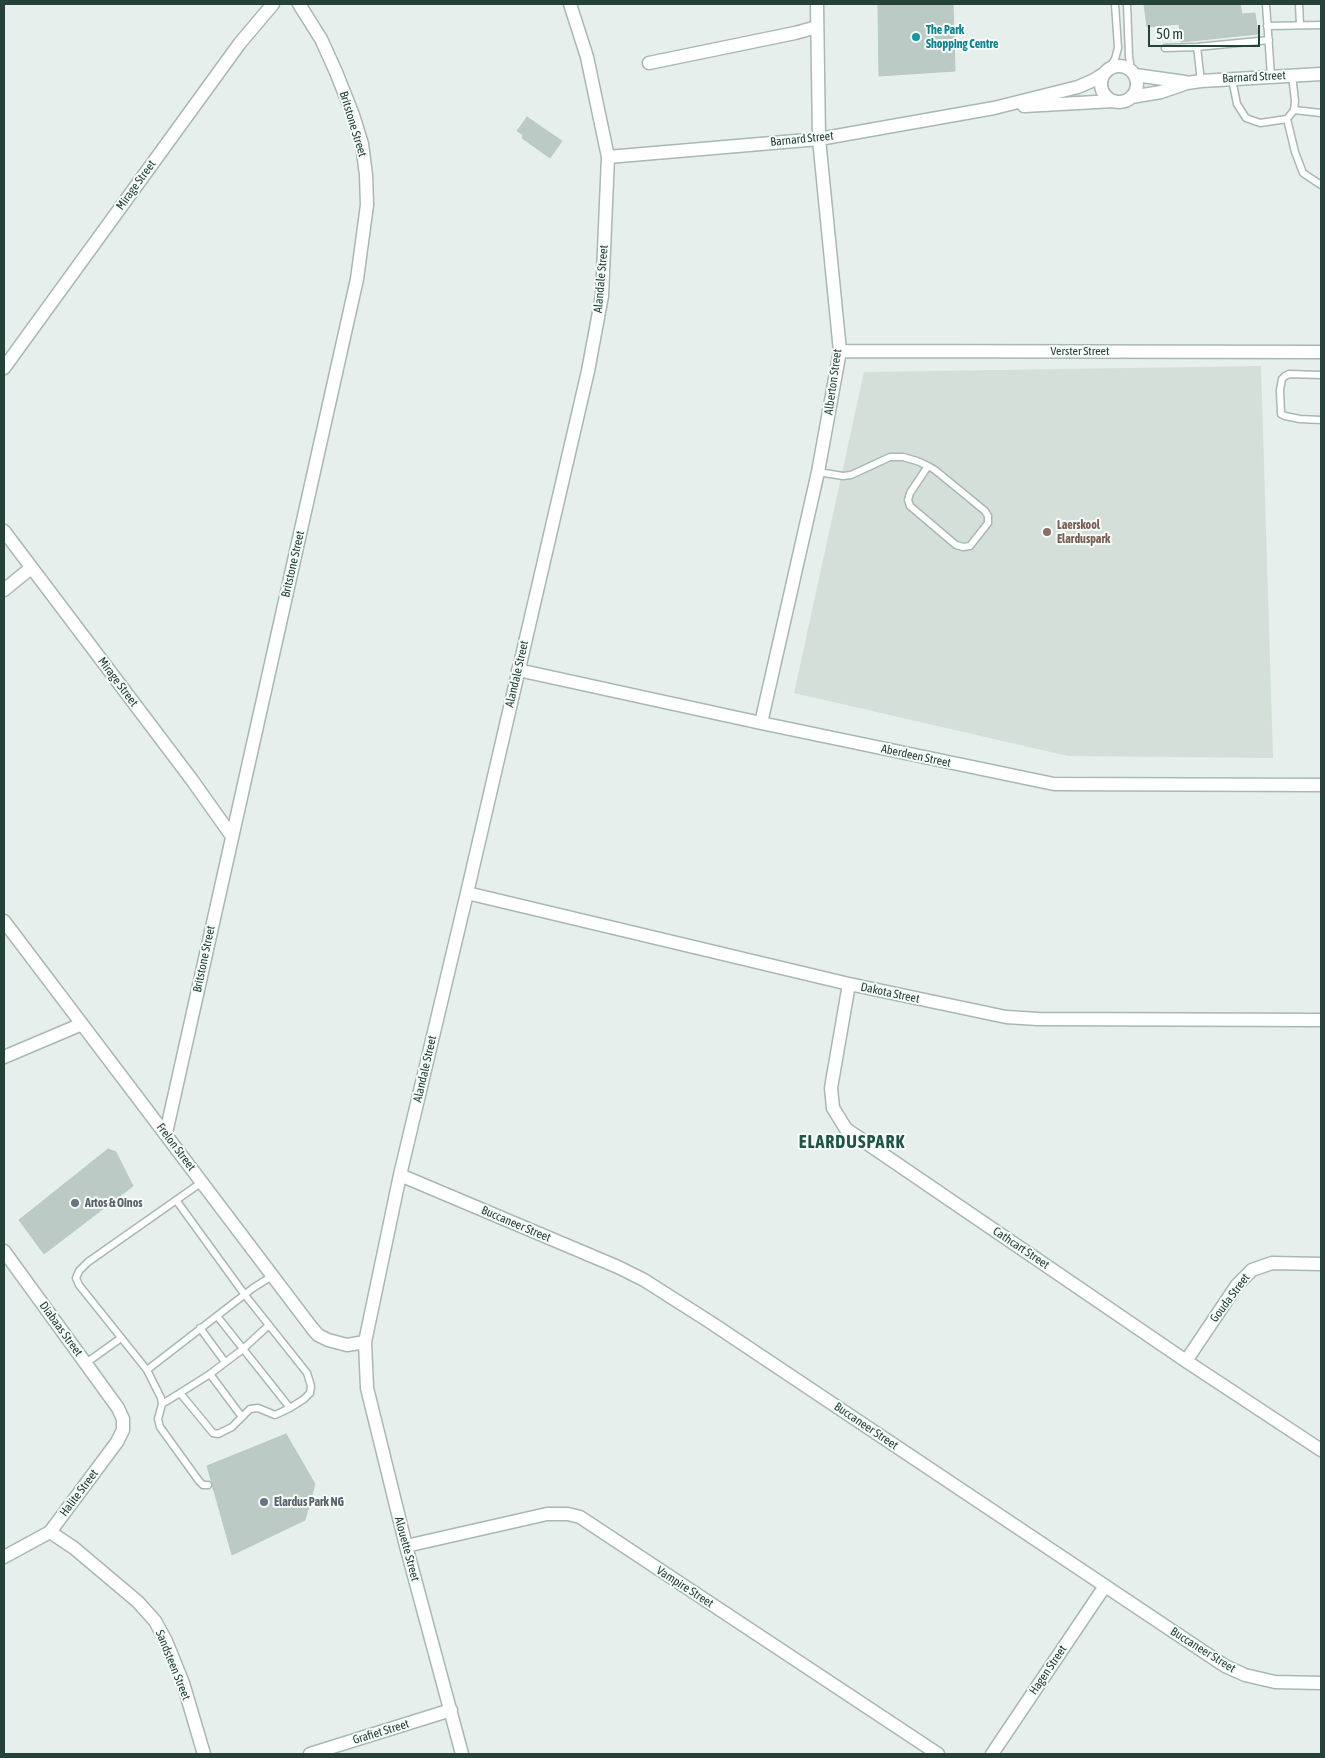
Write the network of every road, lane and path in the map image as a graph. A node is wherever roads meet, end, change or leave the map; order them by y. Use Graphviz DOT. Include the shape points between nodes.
graph roads {
  1 [pos="273,4"];
  2 [pos="299,4"];
  3 [pos="570,4"];
  4 [pos="817,4"];
  5 [pos="1115,4"];
  6 [pos="1127,4"];
  7 [pos="1266,4"];
  8 [pos="1299,4"];
  9 [pos="1300,24"];
  10 [pos="1321,25"];
  11 [pos="817,26"];
  12 [pos="1267,26"];
  13 [pos="1269,40"];
  14 [pos="1197,47"];
  15 [pos="1165,48"];
  16 [pos="648,63"];
  17 [pos="1107,71"];
  18 [pos="1133,73"];
  19 [pos="1321,74"];
  20 [pos="1292,75"];
  21 [pos="1271,76"];
  22 [pos="1232,78"];
  23 [pos="1201,81"];
  24 [pos="1187,83"];
  25 [pos="1131,97"];
  26 [pos="1114,101"];
  27 [pos="994,108"];
  28 [pos="1294,110"];
  29 [pos="1321,113"];
  30 [pos="1287,119"];
  31 [pos="819,139"];
  32 [pos="608,157"];
  33 [pos="1321,184"];
  34 [pos="840,351"];
  35 [pos="1321,352"];
  36 [pos="4,368"];
  37 [pos="1321,375"];
  38 [pos="1321,420"];
  39 [pos="928,466"];
  40 [pos="818,472"];
  41 [pos="4,531"];
  42 [pos="31,568"];
  43 [pos="4,590"];
  44 [pos="518,670"];
  45 [pos="761,723"];
  46 [pos="1321,786"];
  47 [pos="232,835"];
  48 [pos="467,894"];
  49 [pos="4,921"];
  50 [pos="848,984"];
  51 [pos="1321,1020"];
  52 [pos="82,1024"];
  53 [pos="4,1057"];
  54 [pos="166,1133"];
  55 [pos="400,1175"];
  56 [pos="202,1182"];
  57 [pos="176,1200"];
  58 [pos="4,1251"];
  59 [pos="1321,1264"];
  60 [pos="272,1276"];
  61 [pos="244,1295"];
  62 [pos="218,1316"];
  63 [pos="269,1324"];
  64 [pos="200,1328"];
  65 [pos="121,1338"];
  66 [pos="365,1342"];
  67 [pos="243,1348"];
  68 [pos="1186,1361"];
  69 [pos="225,1362"];
  70 [pos="86,1363"];
  71 [pos="147,1370"];
  72 [pos="210,1374"];
  73 [pos="180,1394"];
  74 [pos="162,1404"];
  75 [pos="118,1408"];
  76 [pos="290,1408"];
  77 [pos="242,1416"];
  78 [pos="1321,1450"];
  79 [pos="208,1485"];
  80 [pos="50,1532"];
  81 [pos="406,1546"];
  82 [pos="4,1557"];
  83 [pos="1105,1586"];
  84 [pos="1321,1683"];
  85 [pos="451,1710"];
  86 [pos="204,1754"];
  87 [pos="310,1754"];
  88 [pos="462,1754"];
  89 [pos="938,1754"];
  90 [pos="992,1754"];
  1 -- 36 [label="street, Mirage Street" via="240,43"];
  2 -- 47 [label="street, Britstone Street" via="321,39 353,115 362,144 367,205 357,279"];
  3 -- 32 [label="street, Alandale Street" via="587,57"];
  4 -- 11 [label="street, Alberton Street"];
  5 -- 17 [label="lane" via="1118,48"];
  6 -- 18 [label="lane" via="1129,56"];
  7 -- 12 [label="lane"];
  8 -- 9 [label="lane"];
  9 -- 10 [label="lane"];
  9 -- 12 [label="lane"];
  11 -- 16 [label="street"];
  11 -- 31 [label="street, Alberton Street"];
  12 -- 13 [label="lane"];
  13 -- 14 [label="lane"];
  13 -- 21 [label="lane"];
  14 -- 15 [label="lane"];
  14 -- 23 [label="lane"];
  17 -- 18 [label="street, Barnard Street" via="1120,66"];
  17 -- 26 [label="street" via="1102,78 1102,89"];
  17 -- 27 [label="street, Barnard Street" via="1078,87"];
  18 -- 24 [label="street, Barnard Street"];
  18 -- 25 [label="street" via="1137,87"];
  19 -- 20 [label="street, Barnard Street"];
  20 -- 21 [label="street, Barnard Street"];
  20 -- 28 [label="lane"];
  21 -- 22 [label="street, Barnard Street"];
  22 -- 23 [label="street, Barnard Street"];
  22 -- 30 [label="lane" via="1237,104 1246,118 1260,123"];
  23 -- 24 [label="street, Barnard Street"];
  24 -- 25 [label="street, Barnard Street"];
  25 -- 26 [label="street, Barnard Street"];
  26 -- 27 [label="street, Barnard Street"];
  27 -- 31 [label="street, Barnard Street"];
  28 -- 29 [label="lane"];
  28 -- 30 [label="lane"];
  30 -- 33 [label="lane" via="1303,173"];
  31 -- 32 [label="street, Barnard Street"];
  31 -- 34 [label="street, Alberton Street"];
  32 -- 44 [label="street, Alandale Street" via="602,296 588,371"];
  34 -- 35 [label="street, Verster Street"];
  34 -- 40 [label="street, Alberton Street"];
  37 -- 38 [label="lane" via="1289,374 1282,378 1280,390 1281,414"];
  39 -- 39 [label="lane" via="985,510 988,523 970,546 956,545 910,506 910,493"];
  39 -- 40 [label="lane" via="903,457 890,457 851,475"];
  40 -- 45 [label="street, Alberton Street"];
  41 -- 42 [label="street, Mirage Street"];
  42 -- 43 [label="street"];
  42 -- 47 [label="street, Mirage Street"];
  44 -- 45 [label="street, Aberdeen Street"];
  44 -- 48 [label="street, Alandale Street"];
  45 -- 46 [label="street, Aberdeen Street" via="1054,784"];
  47 -- 54 [label="street, Britstone Street"];
  48 -- 50 [label="street, Dakota Street"];
  48 -- 55 [label="street, Alandale Street"];
  49 -- 52 [label="street, Frelon Street"];
  50 -- 51 [label="street, Dakota Street" via="1022,1019"];
  50 -- 68 [label="street, Cathcart Street" via="831,1088 833,1108 846,1130"];
  52 -- 53 [label="street"];
  52 -- 54 [label="street, Frelon Street"];
  54 -- 56 [label="street, Frelon Street"];
  55 -- 66 [label="street, Alandale Street"];
  55 -- 83 [label="street, Buccaneer Street" via="618,1266 644,1280"];
  56 -- 57 [label="lane"];
  56 -- 60 [label="street, Frelon Street"];
  57 -- 61 [label="lane"];
  57 -- 65 [label="lane" via="88,1262 76,1278 78,1286"];
  58 -- 70 [label="street, Diabaas Street"];
  59 -- 68 [label="street, Gouda Street" via="1272,1263 1252,1270 1237,1285"];
  60 -- 61 [label="lane"];
  60 -- 66 [label="street, Frelon Street" via="318,1335 347,1344"];
  61 -- 62 [label="lane"];
  61 -- 63 [label="lane"];
  62 -- 64 [label="lane"];
  62 -- 67 [label="lane"];
  63 -- 67 [label="lane"];
  63 -- 76 [label="lane" via="310,1379 310,1392"];
  64 -- 69 [label="lane"];
  64 -- 71 [label="lane"];
  65 -- 70 [label="lane"];
  65 -- 71 [label="lane"];
  66 -- 81 [label="street, Alouette Street" via="367,1388"];
  67 -- 69 [label="lane"];
  67 -- 76 [label="lane"];
  68 -- 78 [label="street, Cathcart Street"];
  69 -- 72 [label="lane"];
  70 -- 75 [label="street, Diabaas Street"];
  71 -- 74 [label="lane"];
  72 -- 73 [label="lane"];
  72 -- 77 [label="lane"];
  73 -- 74 [label="lane"];
  73 -- 77 [label="lane" via="213,1432 222,1434"];
  74 -- 79 [label="lane" via="158,1419 160,1427 199,1481"];
  75 -- 80 [label="street, Halite Street" via="123,1419 118,1442"];
  76 -- 77 [label="lane" via="275,1415 258,1408 250,1409"];
  80 -- 82 [label="street, Halite Street"];
  80 -- 86 [label="street, Sandsteen Street" via="138,1602 155,1622 183,1684"];
  81 -- 85 [label="street, Alouette Street"];
  81 -- 89 [label="street, Vampire Street" via="547,1514 580,1517"];
  83 -- 84 [label="street, Buccaneer Street" via="1225,1666 1245,1675 1275,1682"];
  83 -- 90 [label="street, Hagen Street"];
  85 -- 87 [label="street, Grafiet Street"];
  85 -- 88 [label="street, Alouette Street"];
}
